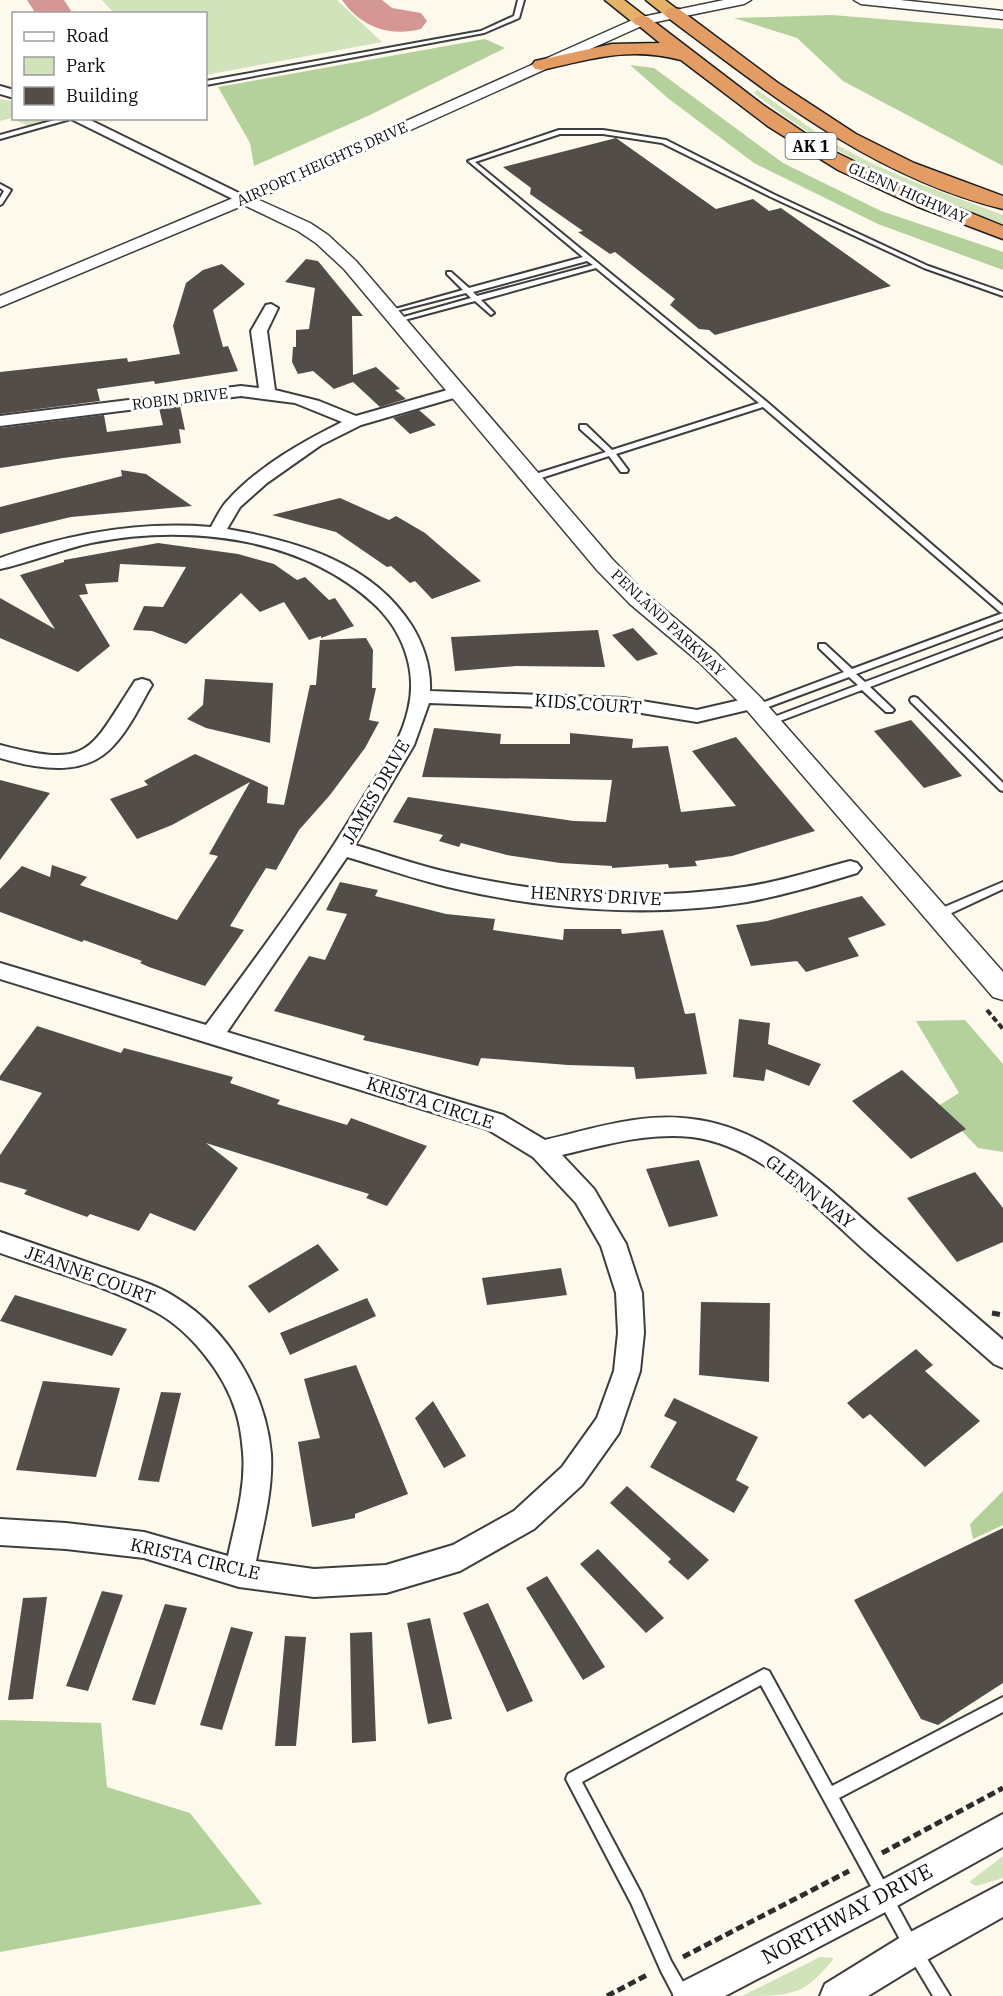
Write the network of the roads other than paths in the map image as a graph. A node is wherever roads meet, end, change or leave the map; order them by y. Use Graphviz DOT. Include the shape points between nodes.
graph roads {
  1 [pos="521,0"];
  2 [pos="613,0"];
  3 [pos="654,0"];
  4 [pos="744,0"];
  5 [pos="861,0"];
  6 [pos="673,13"];
  7 [pos="1003,15"];
  8 [pos="642,21"];
  9 [pos="691,59"];
  10 [pos="540,65"];
  11 [pos="207,83"];
  12 [pos="65,120"];
  13 [pos="77,120"];
  14 [pos="0,137"];
  15 [pos="0,186"];
  16 [pos="244,199"];
  17 [pos="0,203"];
  18 [pos="1003,203"];
  19 [pos="1003,233"];
  20 [pos="588,258"];
  21 [pos="598,266"];
  22 [pos="449,273"];
  23 [pos="469,289"];
  24 [pos="1003,294"];
  25 [pos="477,297"];
  26 [pos="0,302"];
  27 [pos="271,308"];
  28 [pos="491,313"];
  29 [pos="393,316"];
  30 [pos="267,392"];
  31 [pos="458,392"];
  32 [pos="764,404"];
  33 [pos="0,421"];
  34 [pos="355,422"];
  35 [pos="583,427"];
  36 [pos="611,453"];
  37 [pos="624,470"];
  38 [pos="532,478"];
  39 [pos="217,531"];
  40 [pos="0,564"];
  41 [pos="1003,610"];
  42 [pos="1003,616"];
  43 [pos="1003,633"];
  44 [pos="822,646"];
  45 [pos="850,674"];
  46 [pos="142,685"];
  47 [pos="864,686"];
  48 [pos="420,698"];
  49 [pos="914,700"];
  50 [pos="889,710"];
  51 [pos="760,711"];
  52 [pos="0,751"];
  53 [pos="1003,788"];
  54 [pos="344,849"];
  55 [pos="850,868"];
  56 [pos="1003,885"];
  57 [pos="939,914"];
  58 [pos="0,971"];
  59 [pos="1003,990"];
  60 [pos="212,1035"];
  61 [pos="542,1150"];
  62 [pos="0,1242"];
  63 [pos="1003,1356"];
  64 [pos="0,1532"];
  65 [pos="239,1573"];
  66 [pos="1003,1704"];
  67 [pos="829,1795"];
  68 [pos="1003,1830"];
  69 [pos="884,1896"];
  70 [pos="1003,1899"];
  71 [pos="913,1949"];
  72 [pos="683,1996"];
  73 [pos="690,1996"];
  74 [pos="837,1996"];
  75 [pos="942,1996"];
  1 -- 11 [label="lane" via="517,17 482,32"];
  2 -- 8 [label="highway, AK 1"];
  3 -- 6 [label="highway, AK 1"];
  4 -- 6 [label="street, AIRPORT HEIGHTS DRIVE"];
  5 -- 7 [label="street"];
  6 -- 8 [label="street, AIRPORT HEIGHTS DRIVE"];
  6 -- 18 [label="highway, GLENN HIGHWAY / AK 1" via="812,115 875,152 938,181"];
  8 -- 9 [label="highway, GLENN HIGHWAY / AK 1"];
  8 -- 10 [label="street, AIRPORT HEIGHTS DRIVE"];
  9 -- 10 [label="highway" via="662,49 630,48"];
  9 -- 19 [label="highway, GLENN HIGHWAY / AK 1" via="797,137 846,166 912,198"];
  10 -- 16 [label="street, AIRPORT HEIGHTS DRIVE"];
  12 -- 14 [label="lane"];
  13 -- 16 [label="street"];
  15 -- 17 [label="lane" via="8,190"];
  16 -- 26 [label="street, AIRPORT HEIGHTS DRIVE"];
  16 -- 29 [label="street, PENLAND PARKWAY" via="322,239"];
  20 -- 21 [label="lane"];
  20 -- 23 [label="lane"];
  20 -- 24 [label="lane" via="471,161 559,132 603,132 664,141 926,267"];
  21 -- 25 [label="lane"];
  21 -- 32 [label="lane"];
  22 -- 23 [label="lane"];
  23 -- 25 [label="lane"];
  23 -- 29 [label="lane"];
  25 -- 28 [label="lane"];
  25 -- 29 [label="lane"];
  27 -- 30 [label="street" via="259,330"];
  29 -- 31 [label="street, PENLAND PARKWAY"];
  30 -- 33 [label="street, ROBIN DRIVE" via="241,391"];
  30 -- 34 [label="street, ROBIN DRIVE" via="324,406"];
  31 -- 34 [label="street"];
  31 -- 38 [label="street, PENLAND PARKWAY"];
  32 -- 36 [label="lane"];
  32 -- 41 [label="lane"];
  34 -- 39 [label="street" via="315,442 261,478 233,504"];
  35 -- 36 [label="lane"];
  36 -- 37 [label="lane"];
  36 -- 38 [label="lane"];
  38 -- 51 [label="street, PENLAND PARKWAY" via="638,599 707,657"];
  39 -- 40 [label="street, JAMES DRIVE" via="147,530 107,535"];
  39 -- 48 [label="street, JAMES DRIVE" via="293,547 333,564 367,585 399,617 418,658"];
  42 -- 45 [label="lane"];
  43 -- 47 [label="lane"];
  44 -- 45 [label="lane"];
  45 -- 47 [label="lane"];
  45 -- 51 [label="lane"];
  46 -- 52 [label="street" via="107,742 88,756 64,763"];
  47 -- 50 [label="lane"];
  47 -- 51 [label="lane"];
  48 -- 51 [label="street, KIDS COURT" via="604,702 697,716"];
  48 -- 54 [label="street, JAMES DRIVE" via="408,740"];
  49 -- 53 [label="lane"];
  51 -- 57 [label="street, PENLAND PARKWAY"];
  54 -- 55 [label="street, HENRYS DRIVE" via="461,883 556,897 633,901 699,899 783,887"];
  54 -- 60 [label="street, JAMES DRIVE"];
  56 -- 57 [label="lane"];
  57 -- 59 [label="street, PENLAND PARKWAY"];
  58 -- 60 [label="street, KRISTA CIRCLE"];
  60 -- 61 [label="street, KRISTA CIRCLE" via="495,1122"];
  61 -- 63 [label="street, GLENN WAY" via="639,1130 675,1127 712,1131 746,1144 790,1171"];
  61 -- 65 [label="street, KRISTA CIRCLE" via="585,1196 613,1244 629,1293 631,1333 627,1371 609,1424 572,1476 524,1520 460,1557 407,1573 386,1579 314,1583"];
  62 -- 65 [label="street, JEANNE COURT" via="165,1304 205,1335 233,1375 250,1412 257,1454 255,1497"];
  64 -- 65 [label="street, KRISTA CIRCLE" via="144,1545"];
  66 -- 67 [label="lane"];
  67 -- 69 [label="lane"];
  67 -- 72 [label="lane" via="764,1676 573,1779"];
  68 -- 69 [label="street, NORTHWAY DRIVE"];
  69 -- 71 [label="lane"];
  69 -- 73 [label="street, NORTHWAY DRIVE"];
  70 -- 71 [label="street"];
  71 -- 74 [label="street"];
  71 -- 75 [label="lane"];
}
